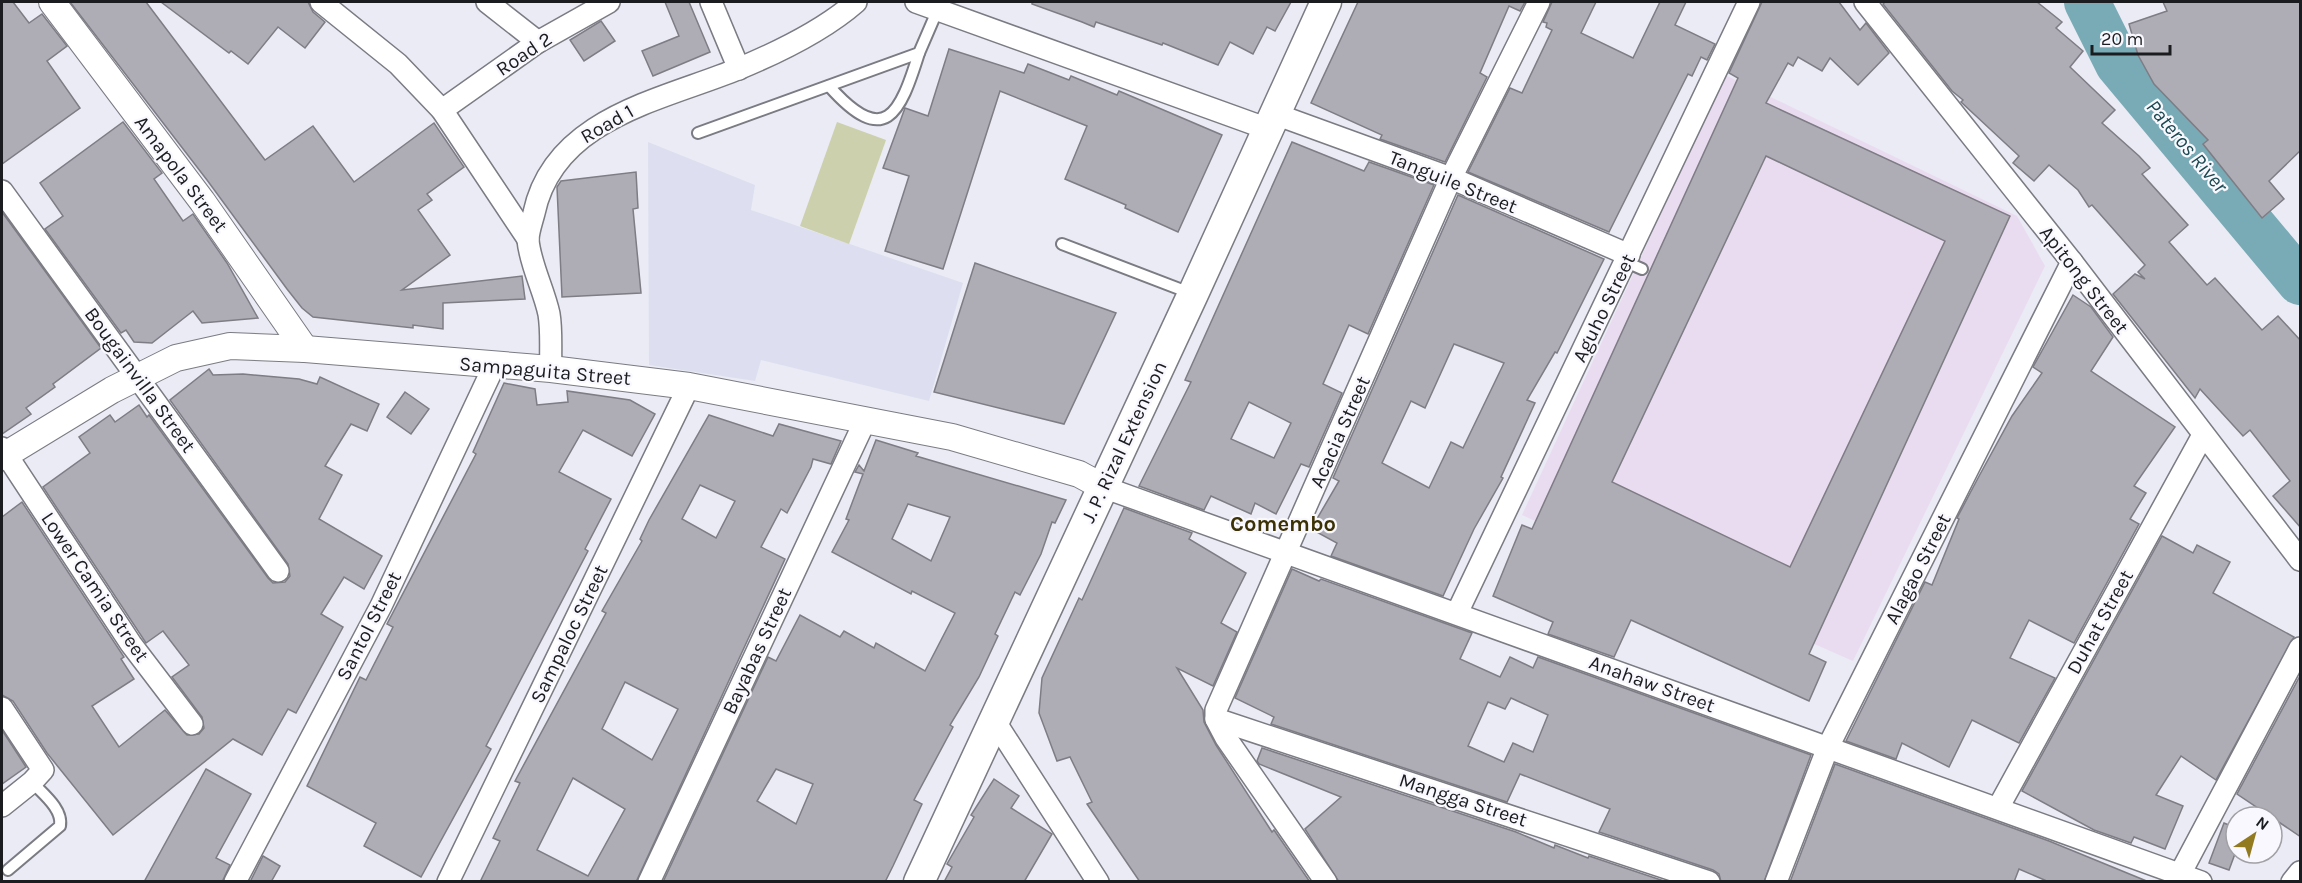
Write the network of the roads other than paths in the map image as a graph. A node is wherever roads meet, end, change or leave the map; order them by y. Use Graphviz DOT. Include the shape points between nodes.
graph roads {
  1 [pos="52,2"];
  2 [pos="321,2"];
  3 [pos="487,2"];
  4 [pos="609,2"];
  5 [pos="711,2"];
  6 [pos="856,2"];
  7 [pos="916,2"];
  8 [pos="1326,2"];
  9 [pos="1539,2"];
  10 [pos="1749,2"];
  11 [pos="1865,2"];
  12 [pos="938,9"];
  13 [pos="538,42"];
  14 [pos="919,53"];
  15 [pos="739,69"];
  16 [pos="829,86"];
  17 [pos="442,110"];
  18 [pos="1272,121"];
  19 [pos="698,133"];
  20 [pos="1450,178"];
  21 [pos="2,191"];
  22 [pos="528,239"];
  23 [pos="1062,244"];
  24 [pos="1632,262"];
  25 [pos="2072,262"];
  26 [pos="1193,294"];
  27 [pos="306,349"];
  28 [pos="494,366"];
  29 [pos="551,369"];
  30 [pos="138,377"];
  31 [pos="688,386"];
  32 [pos="865,421"];
  33 [pos="2203,435"];
  34 [pos="3,453"];
  35 [pos="1103,487"];
  36 [pos="1287,552"];
  37 [pos="2301,560"];
  38 [pos="278,571"];
  39 [pos="1457,613"];
  40 [pos="2301,648"];
  41 [pos="2,708"];
  42 [pos="1216,719"];
  43 [pos="994,720"];
  44 [pos="192,724"];
  45 [pos="1828,747"];
  46 [pos="32,782"];
  47 [pos="2,806"];
  48 [pos="1998,808"];
  49 [pos="8,870"];
  50 [pos="2301,872"];
  51 [pos="2180,874"];
  52 [pos="235,882"];
  53 [pos="448,882"];
  54 [pos="649,882"];
  55 [pos="918,882"];
  56 [pos="1098,882"];
  57 [pos="1326,882"];
  58 [pos="1709,882"];
  59 [pos="1776,882"];
  60 [pos="2201,882"];
  61 [pos="2292,882"];
  1 -- 27 [label="street, Amapola Street" via="202,201"];
  2 -- 17 [label="street" via="398,64"];
  3 -- 13 [label="street"];
  4 -- 13 [label="street, Road 2"];
  5 -- 15 [label="street"];
  6 -- 15 [label="street, Road 1" via="833,22"];
  7 -- 12 [label="street, Tanguile Street"];
  8 -- 18 [label="main road, J. P. Rizal Extension"];
  9 -- 20 [label="street, Acacia Street"];
  10 -- 24 [label="street, Aguho Street"];
  11 -- 25 [label="street, Apitong Street"];
  12 -- 14 [label="lane"];
  12 -- 18 [label="street, Tanguile Street"];
  13 -- 17 [label="street, Road 2"];
  14 -- 16 [label="lane"];
  14 -- 16 [label="lane" via="906,95 888,117 879,119 855,111"];
  15 -- 22 [label="street, Road 1" via="658,97 576,141 543,181"];
  16 -- 19 [label="lane"];
  17 -- 22 [label="street"];
  18 -- 20 [label="street, Tanguile Street"];
  18 -- 26 [label="main road, J. P. Rizal Extension"];
  20 -- 24 [label="street, Tanguile Street"];
  20 -- 36 [label="street, Acacia Street"];
  21 -- 30 [label="street, Bougainvilla Street"];
  22 -- 29 [label="street, Road 1" via="549,316"];
  23 -- 26 [label="lane"];
  24 -- 39 [label="street, Aguho Street"];
  25 -- 33 [label="street, Apitong Street"];
  25 -- 45 [label="street, Alagao Street"];
  26 -- 35 [label="main road, J. P. Rizal Extension"];
  27 -- 28 [label="street, Sampaguita Street"];
  27 -- 30 [label="street, Sampaguita Street" via="230,346 176,358"];
  28 -- 29 [label="street, Sampaguita Street"];
  28 -- 52 [label="street, Santol Street" via="381,606"];
  29 -- 31 [label="street, Sampaguita Street"];
  30 -- 34 [label="street, Sampaguita Street"];
  30 -- 38 [label="street, Bougainvilla Street"];
  31 -- 32 [label="street, Sampaguita Street"];
  31 -- 53 [label="street, Sampaloc Street"];
  32 -- 35 [label="street, Sampaguita Street" via="952,437 1079,474"];
  32 -- 54 [label="street, Bayabas Street"];
  33 -- 37 [label="street, Apitong Street"];
  33 -- 48 [label="street, Duhat Street"];
  34 -- 44 [label="street, Lower Camia Street" via="131,644"];
  35 -- 36 [label="street, Anahaw Street"];
  35 -- 43 [label="main road, J. P. Rizal Extension"];
  36 -- 39 [label="street, Anahaw Street"];
  36 -- 42 [label="street, Acacia Street" via="1217,704"];
  39 -- 45 [label="street, Anahaw Street"];
  40 -- 51 [label="street"];
  41 -- 46 [label="street" via="43,767"];
  42 -- 57 [label="street"];
  42 -- 58 [label="street, Mangga Street"];
  43 -- 55 [label="main road, J. P. Rizal Extension"];
  43 -- 56 [label="street"];
  45 -- 48 [label="street, Anahaw Street"];
  45 -- 59 [label="street, Alagao Street"];
  46 -- 47 [label="street"];
  46 -- 49 [label="lane" via="56,809 60,826"];
  48 -- 51 [label="street, Anahaw Street"];
  50 -- 61 [label="street"];
  51 -- 60 [label="street, Anahaw Street"];
}
